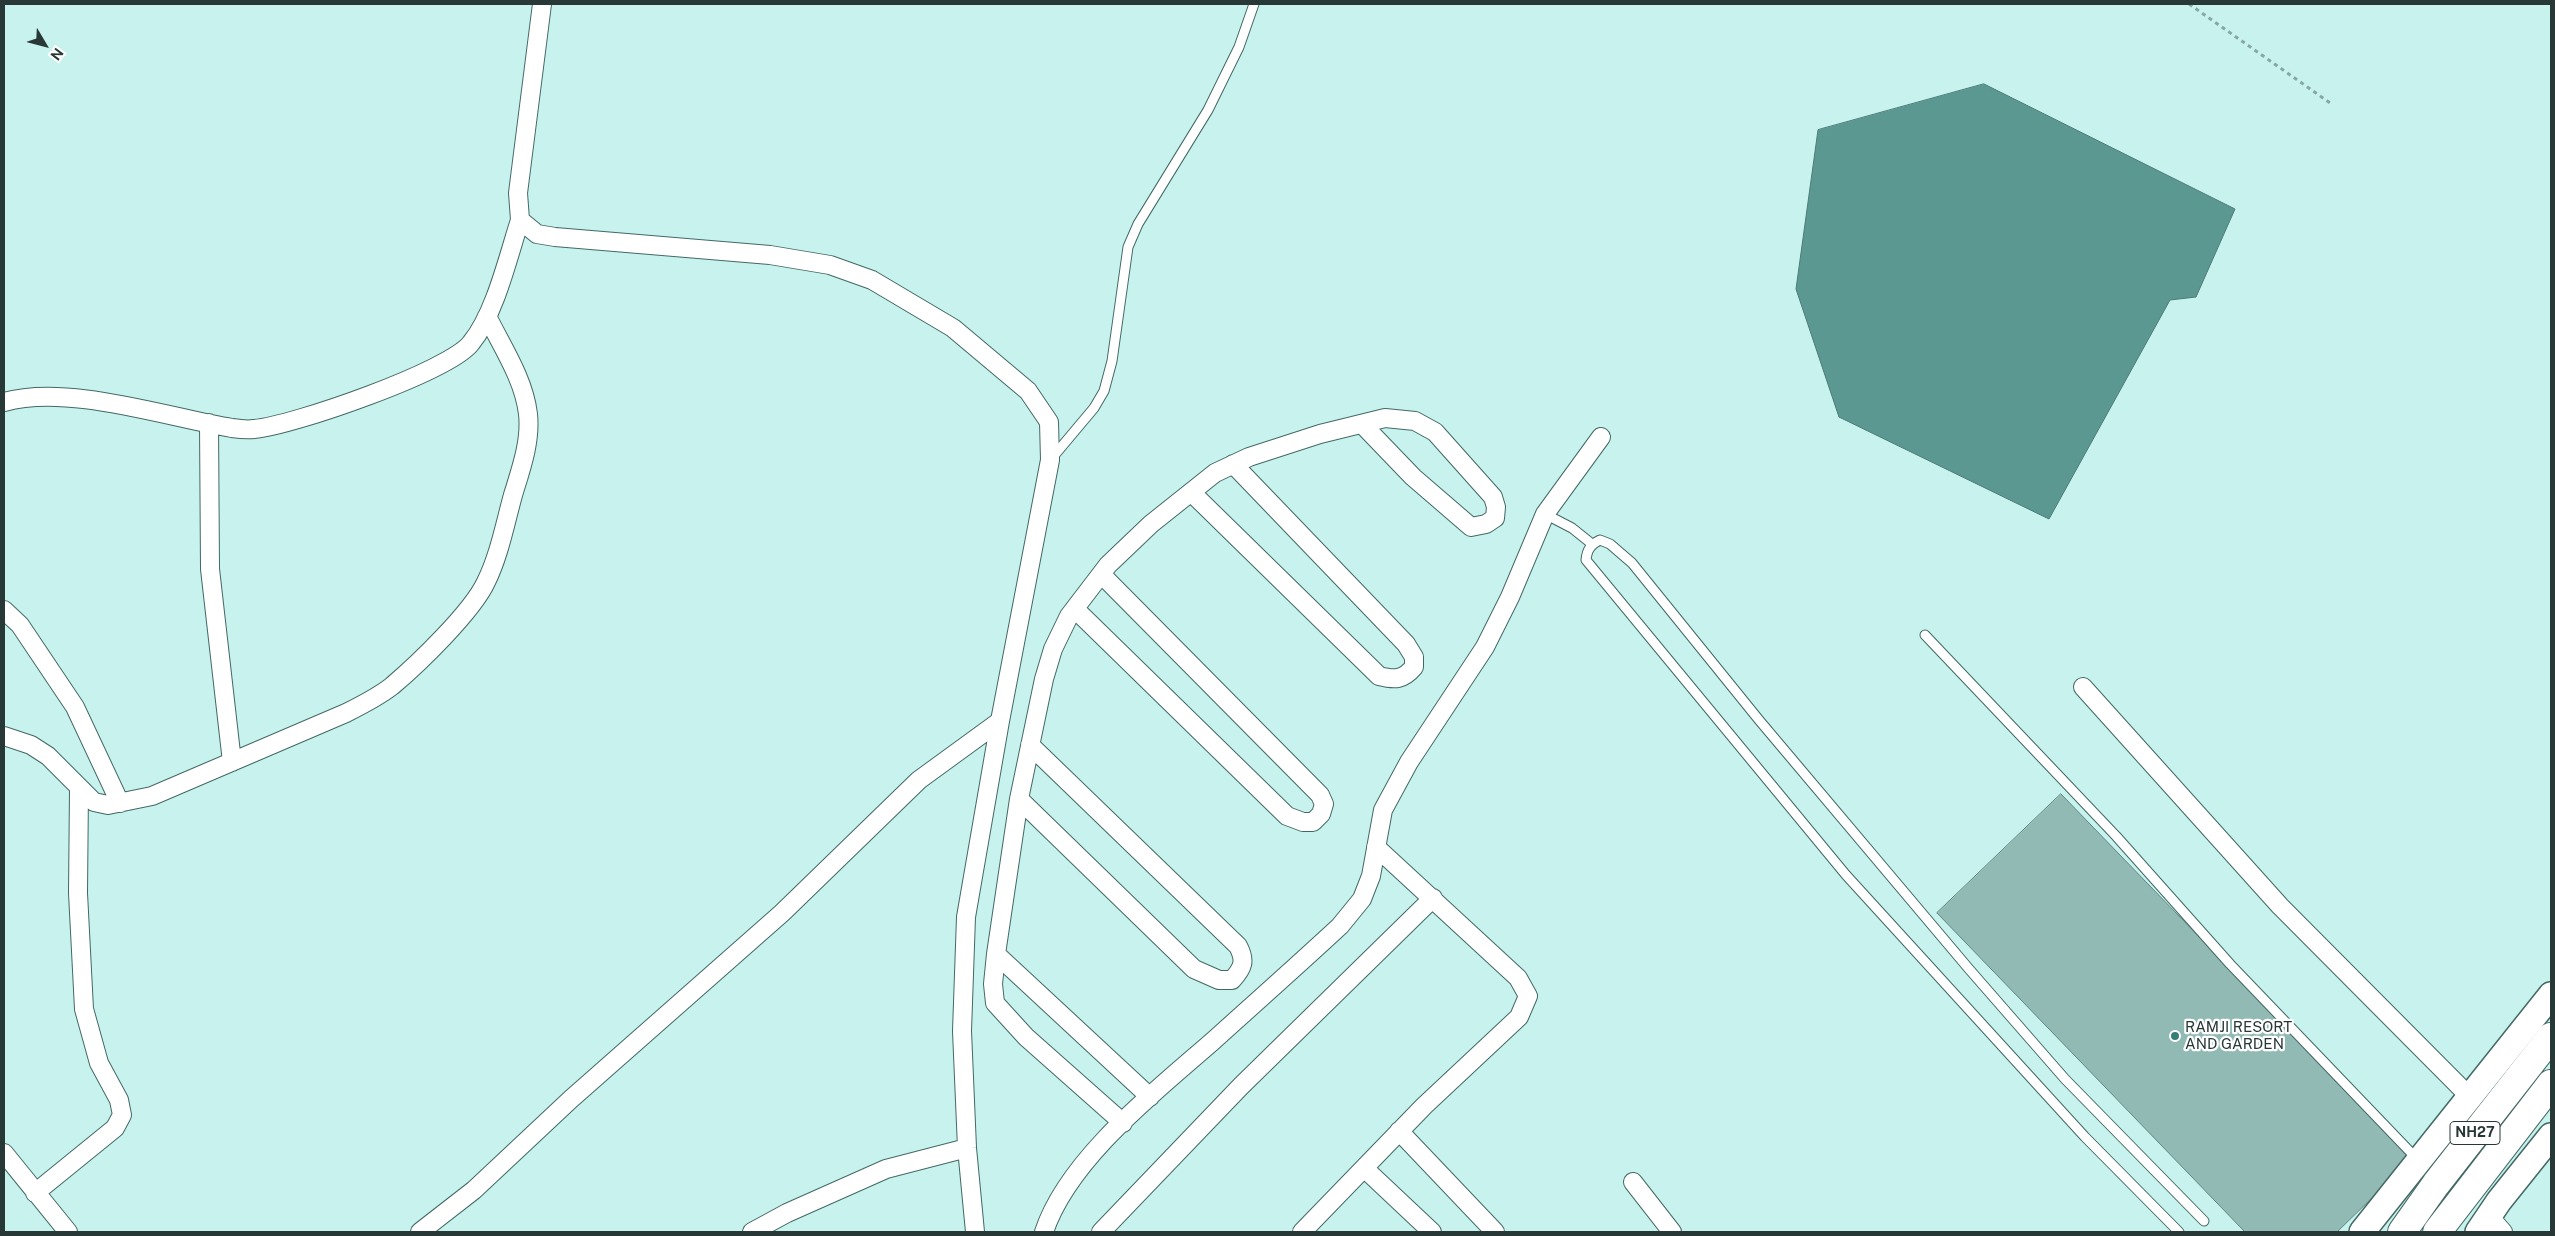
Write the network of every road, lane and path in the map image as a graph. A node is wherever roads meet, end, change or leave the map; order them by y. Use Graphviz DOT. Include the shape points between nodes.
graph roads {
  1 [pos="542,4"];
  2 [pos="1254,4"];
  3 [pos="2189,4"];
  4 [pos="2333,105"];
  5 [pos="520,220"];
  6 [pos="487,316"];
  7 [pos="4,402"];
  8 [pos="209,423"];
  9 [pos="1362,424"];
  10 [pos="1601,437"];
  11 [pos="1050,460"];
  12 [pos="1233,464"];
  13 [pos="1191,492"];
  14 [pos="1545,514"];
  15 [pos="1592,544"];
  16 [pos="1101,574"];
  17 [pos="1074,609"];
  18 [pos="4,610"];
  19 [pos="1925,635"];
  20 [pos="2083,688"];
  21 [pos="1000,721"];
  22 [pos="4,736"];
  23 [pos="1030,744"];
  24 [pos="232,762"];
  25 [pos="79,788"];
  26 [pos="1019,799"];
  27 [pos="120,803"];
  28 [pos="1376,847"];
  29 [pos="1433,898"];
  30 [pos="996,954"];
  31 [pos="2551,996"];
  32 [pos="2551,1037"];
  33 [pos="2551,1084"];
  34 [pos="1150,1097"];
  35 [pos="2470,1097"];
  36 [pos="1122,1123"];
  37 [pos="1399,1131"];
  38 [pos="2551,1136"];
  39 [pos="967,1148"];
  40 [pos="4,1153"];
  41 [pos="2419,1161"];
  42 [pos="1364,1168"];
  43 [pos="1633,1182"];
  44 [pos="36,1193"];
  45 [pos="2204,1221"];
  46 [pos="2490,1227"];
  47 [pos="68,1232"];
  48 [pos="420,1232"];
  49 [pos="752,1232"];
  50 [pos="975,1232"];
  51 [pos="1044,1232"];
  52 [pos="1101,1232"];
  53 [pos="1302,1232"];
  54 [pos="1432,1232"];
  55 [pos="1495,1232"];
  56 [pos="1672,1232"];
  57 [pos="2179,1232"];
  58 [pos="2362,1232"];
  59 [pos="2402,1232"];
  60 [pos="2437,1232"];
  1 -- 5 [label="street" via="518,192"];
  2 -- 11 [label="lane" via="1239,47 1208,110 1138,224 1128,247 1112,361 1104,391 1094,408"];
  3 -- 4 [label="path"];
  5 -- 6 [label="street"];
  5 -- 11 [label="street" via="537,234 770,255 830,265 872,280 953,328 1028,390 1049,422"];
  6 -- 8 [label="street" via="471,344 456,357 362,398 254,429"];
  6 -- 24 [label="street" via="522,386 528,432 522,467 486,583 472,604 392,686 372,700"];
  7 -- 8 [label="street" via="30,396 56,397"];
  8 -- 24 [label="street" via="210,569"];
  9 -- 9 [label="street" via="1413,477 1471,527 1486,524 1494,518 1496,507 1493,498 1435,432 1414,421 1385,418"];
  9 -- 12 [label="street" via="1276,447"];
  10 -- 14 [label="street"];
  11 -- 21 [label="street"];
  12 -- 13 [label="street"];
  12 -- 13 [label="street" via="1406,644 1414,657 1414,667 1406,676 1395,680 1379,676"];
  13 -- 16 [label="street" via="1151,524"];
  14 -- 15 [label="lane" via="1572,528"];
  14 -- 28 [label="street" via="1485,648 1409,762 1383,810"];
  15 -- 45 [label="lane" via="1600,540 1610,544 1632,563 1765,728 1969,969 2065,1079"];
  15 -- 57 [label="lane" via="1586,560 1612,595 1846,875 2085,1137"];
  16 -- 17 [label="street"];
  16 -- 17 [label="street" via="1320,795 1324,804 1322,814 1313,822 1287,816"];
  17 -- 23 [label="street" via="1053,649"];
  18 -- 27 [label="street" via="20,625 75,707"];
  19 -- 41 [label="lane" via="2116,836 2230,964"];
  20 -- 35 [label="street" via="2280,906"];
  21 -- 39 [label="street" via="966,917 962,1032"];
  21 -- 48 [label="street" via="919,780 782,913 571,1098 474,1190"];
  22 -- 25 [label="street" via="31,745 48,756"];
  23 -- 26 [label="street"];
  23 -- 26 [label="street" via="1238,946 1244,957 1242,968 1232,980 1219,980 1194,969"];
  24 -- 27 [label="street" via="152,796"];
  25 -- 27 [label="street" via="94,802"];
  25 -- 44 [label="street" via="78,893 84,1009 99,1062 119,1100 122,1115 115,1128"];
  26 -- 30 [label="street"];
  28 -- 29 [label="street"];
  28 -- 34 [label="street" via="1371,876 1362,899 1340,926"];
  29 -- 37 [label="street" via="1518,978 1528,996 1519,1017"];
  29 -- 52 [label="street" via="1241,1086"];
  30 -- 34 [label="street"];
  30 -- 36 [label="street" via="995,1003 1026,1037"];
  31 -- 35 [label="street"];
  32 -- 59 [label="highway, NH27"];
  33 -- 60 [label="highway, NH27"];
  34 -- 36 [label="street"];
  35 -- 41 [label="street"];
  36 -- 51 [label="street" via="1061,1194"];
  37 -- 42 [label="street"];
  37 -- 55 [label="street"];
  38 -- 46 [label="street"];
  39 -- 49 [label="street" via="886,1169"];
  39 -- 50 [label="street"];
  40 -- 44 [label="street"];
  41 -- 58 [label="street"];
  42 -- 53 [label="street"];
  42 -- 54 [label="street"];
  43 -- 56 [label="street"];
  44 -- 47 [label="street"];
}
